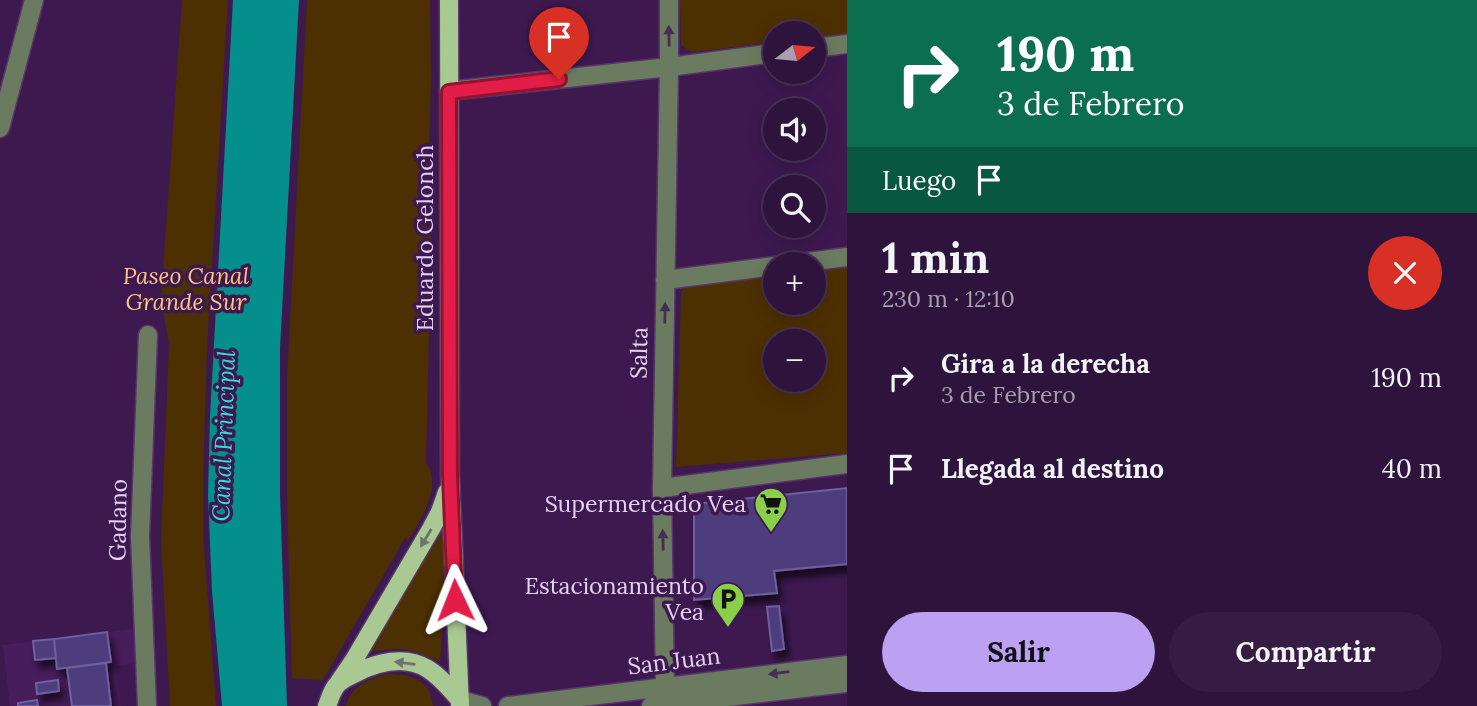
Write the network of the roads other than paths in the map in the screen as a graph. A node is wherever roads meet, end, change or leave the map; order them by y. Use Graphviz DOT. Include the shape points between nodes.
graph roads {
  1 [pos="34,0"];
  2 [pos="449,0"];
  3 [pos="669,0"];
  4 [pos="847,44"];
  5 [pos="826,47"];
  6 [pos="763,55"];
  7 [pos="669,67"];
  8 [pos="449,92"];
  9 [pos="0,125"];
  10 [pos="847,257"];
  11 [pos="826,260"];
  12 [pos="763,268"];
  13 [pos="665,280"];
  14 [pos="148,335"];
  15 [pos="847,464"];
  16 [pos="450,475"];
  17 [pos="662,488"];
  18 [pos="847,665"];
  19 [pos="339,682"];
  20 [pos="847,684"];
  21 [pos="660,701"];
  22 [pos="460,703"];
  23 [pos="147,706"];
  24 [pos="327,706"];
  25 [pos="482,706"];
  26 [pos="508,706"];
  1 -- 9 [label="street"];
  2 -- 8 [label="main road, Eduardo Gelonch"];
  7 -- 3 [label="street, Salta, one-way"];
  4 -- 5 [label="street"];
  6 -- 7 [label="street"];
  7 -- 8 [label="street"];
  7 -- 13 [label="street, Salta"];
  8 -- 16 [label="main road, Eduardo Gelonch"];
  10 -- 11 [label="street"];
  12 -- 13 [label="street"];
  17 -- 13 [label="street, Salta, one-way"];
  14 -- 23 [label="street, Gadano" via="140,536"];
  15 -- 17 [label="street"];
  16 -- 19 [label="main road, Eduardo Gelonch, one-way" via="440,512"];
  16 -- 22 [label="main road, Eduardo Gelonch"];
  21 -- 17 [label="street, Salta, one-way"];
  18 -- 21 [label="street, San Juan, one-way"];
  22 -- 19 [label="main road, one-way" via="440,678 408,662 369,667"];
  19 -- 24 [label="main road"];
  20 -- 21 [label="street, San Juan"];
  21 -- 26 [label="street, San Juan"];
  22 -- 25 [label="street"];
}
